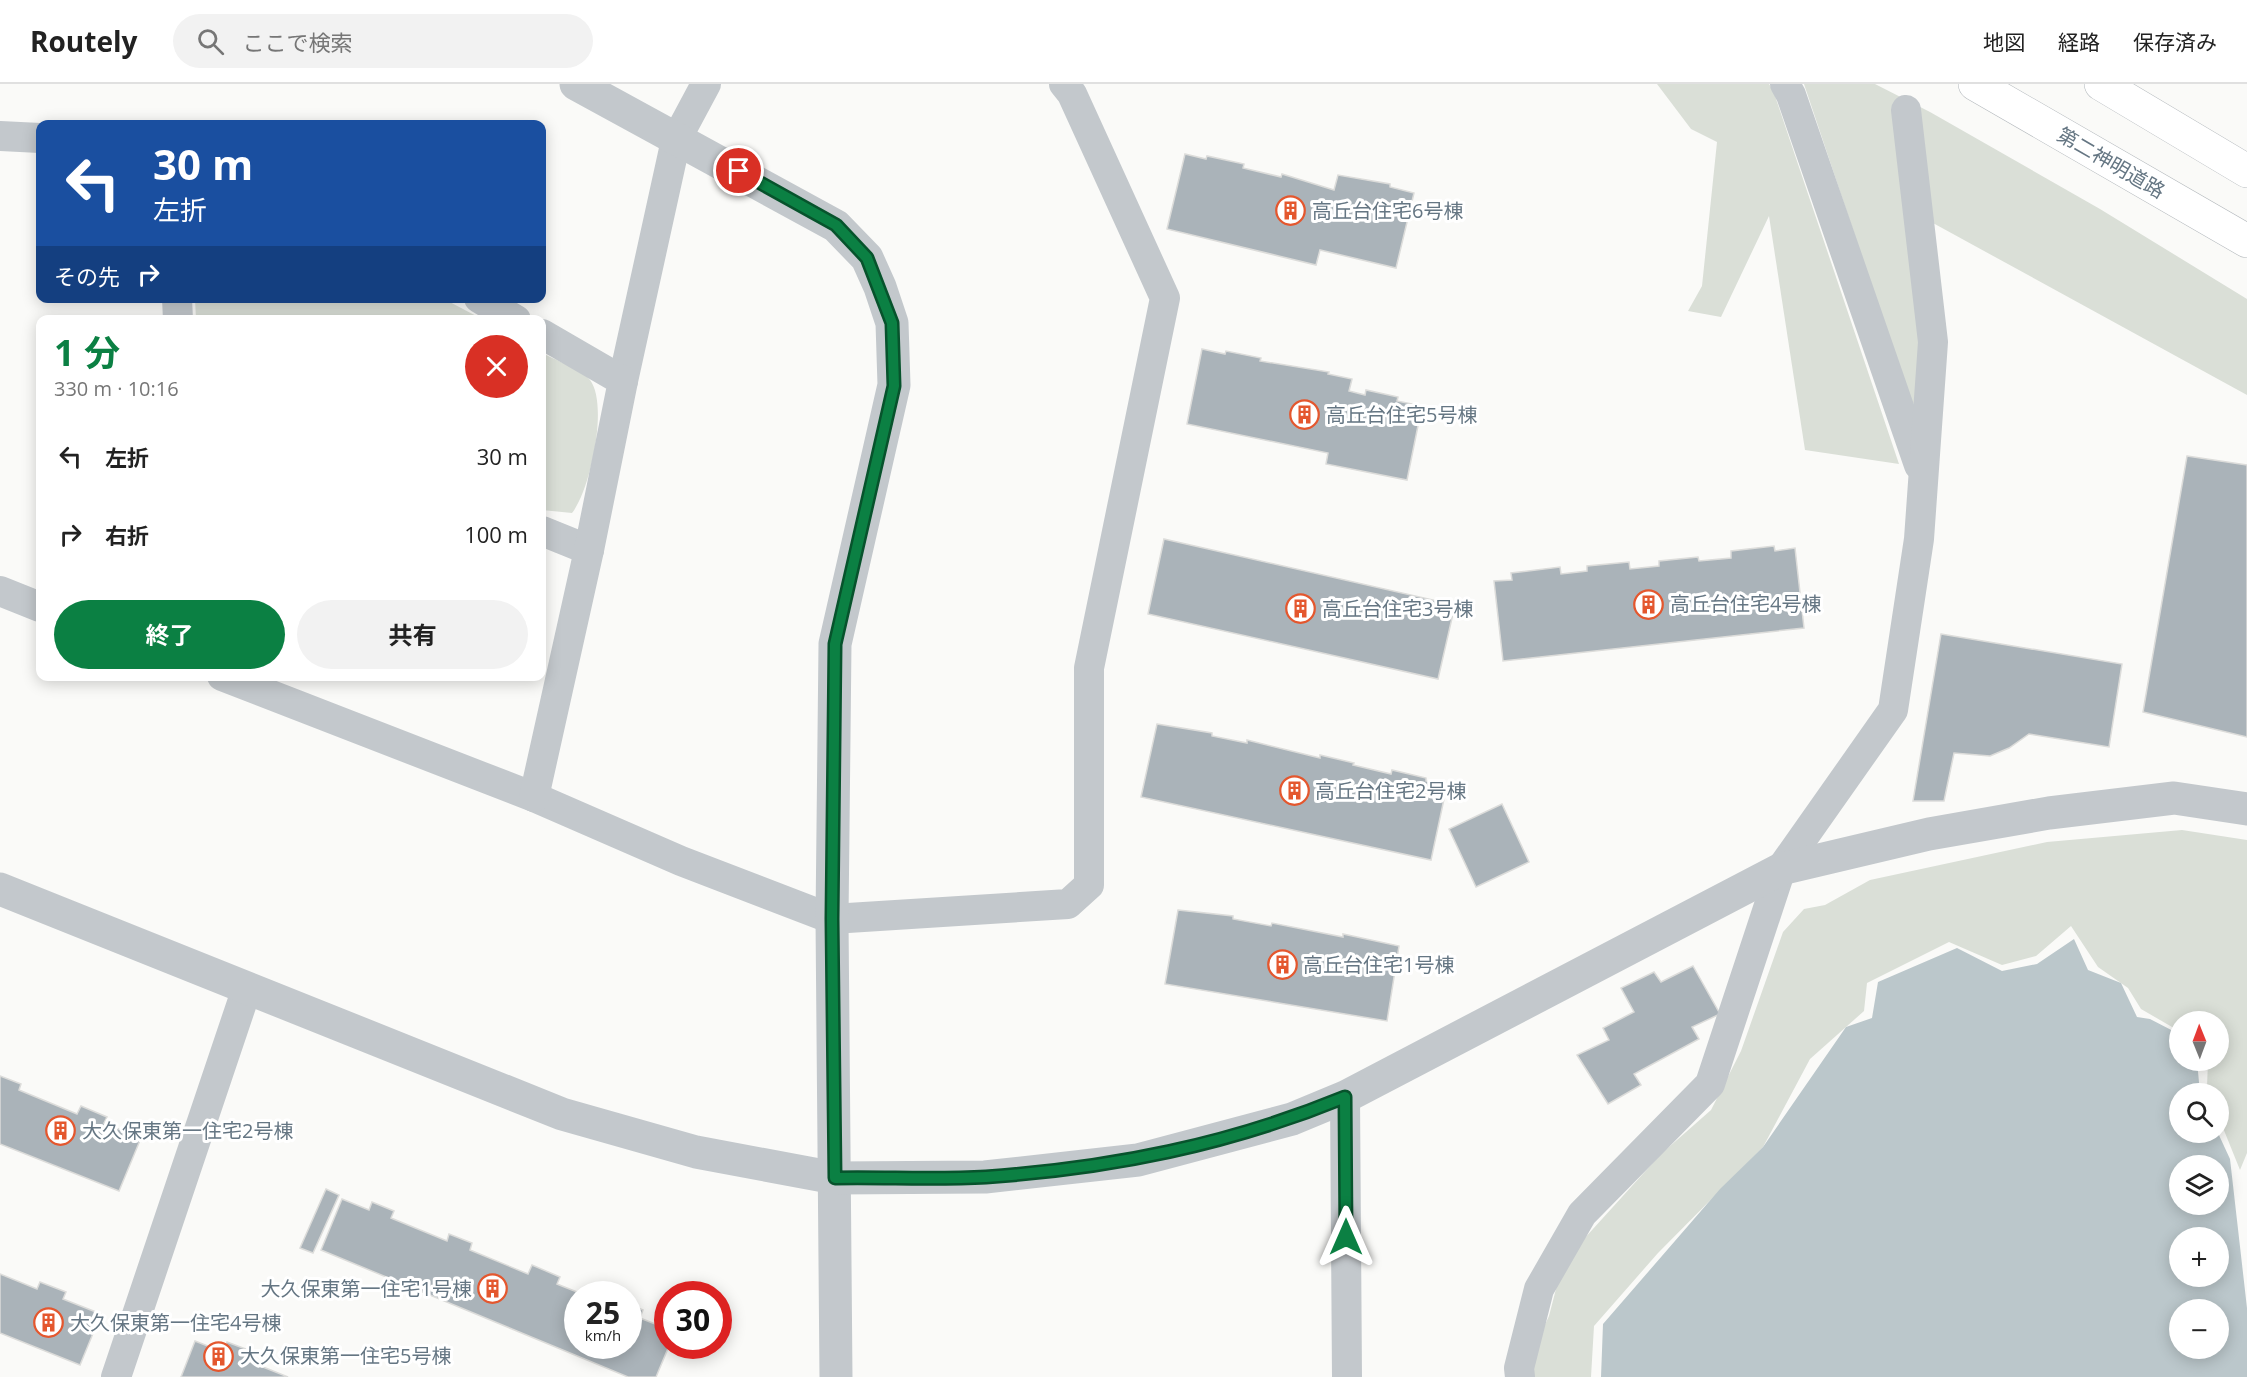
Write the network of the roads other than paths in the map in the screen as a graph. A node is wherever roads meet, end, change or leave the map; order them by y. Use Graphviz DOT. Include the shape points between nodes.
graph roads {
  1 [pos="576,84"];
  2 [pos="706,84"];
  3 [pos="1064,84"];
  4 [pos="1785,84"];
  5 [pos="1975,84"];
  6 [pos="2101,84"];
  7 [pos="1906,110"];
  8 [pos="0,136"];
  9 [pos="36,138"];
  10 [pos="676,140"];
  11 [pos="2247,171"];
  12 [pos="2247,241"];
  13 [pos="487,303"];
  14 [pos="508,315"];
  15 [pos="546,336"];
  16 [pos="623,381"];
  17 [pos="1922,473"];
  18 [pos="546,533"];
  19 [pos="589,550"];
  20 [pos="0,591"];
  21 [pos="36,605"];
  22 [pos="235,681"];
  23 [pos="534,797"];
  24 [pos="2247,808"];
  25 [pos="1782,869"];
  26 [pos="0,889"];
  27 [pos="832,919"];
  28 [pos="247,988"];
  29 [pos="1345,1097"];
  30 [pos="835,1178"];
  31 [pos="116,1377"];
  32 [pos="836,1377"];
  33 [pos="1347,1377"];
  34 [pos="1520,1377"];
  1 -- 10 [label="street"];
  2 -- 10 [label="street"];
  3 -- 27 [label="street" via="1165,298 1089,668 1089,885 1068,904"];
  4 -- 17 [label="street"];
  5 -- 12 [label="highway, 第二神明道路"];
  6 -- 11 [label="highway"];
  7 -- 17 [label="street" via="1933,342"];
  8 -- 9 [label="street"];
  10 -- 16 [label="street"];
  10 -- 27 [label="street" via="836,225 867,258 892,323 894,386 835,644"];
  13 -- 14 [label="street"];
  15 -- 16 [label="street"];
  16 -- 19 [label="street"];
  17 -- 25 [label="street" via="1919,539 1893,711"];
  18 -- 19 [label="street"];
  19 -- 23 [label="street"];
  20 -- 21 [label="street"];
  22 -- 23 [label="street"];
  23 -- 27 [label="street" via="681,861"];
  24 -- 25 [label="street" via="2174,798 2049,813 1929,834"];
  25 -- 29 [label="street"];
  25 -- 34 [label="street" via="1710,1084 1582,1214 1539,1289"];
  26 -- 28 [label="street"];
  27 -- 30 [label="street"];
  28 -- 30 [label="street" via="562,1114 696,1152"];
  28 -- 31 [label="street"];
  29 -- 30 [label="street" via="1292,1119 1138,1160 985,1177"];
  29 -- 33 [label="street"];
  30 -- 32 [label="street"];
}
